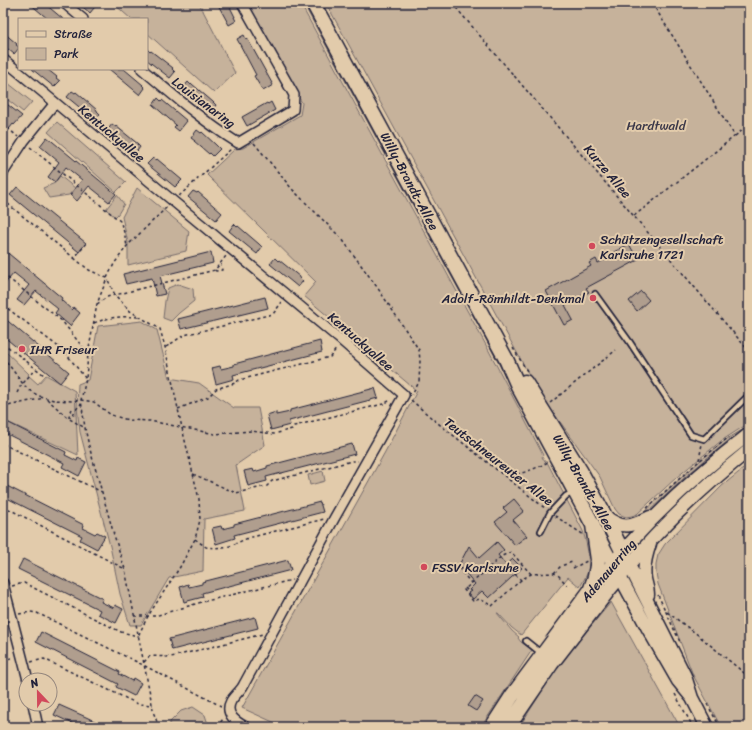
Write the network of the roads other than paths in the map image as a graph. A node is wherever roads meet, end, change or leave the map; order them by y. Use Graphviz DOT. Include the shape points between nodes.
graph roads {
  1 [pos="64,3"];
  2 [pos="242,3"];
  3 [pos="313,3"];
  4 [pos="82,18"];
  5 [pos="3,59"];
  6 [pos="143,70"];
  7 [pos="55,103"];
  8 [pos="3,173"];
  9 [pos="595,294"];
  10 [pos="506,359"];
  11 [pos="749,395"];
  12 [pos="749,434"];
  13 [pos="749,450"];
  14 [pos="575,491"];
  15 [pos="658,513"];
  16 [pos="605,516"];
  17 [pos="541,531"];
  18 [pos="590,532"];
  19 [pos="651,540"];
  20 [pos="623,551"];
  21 [pos="612,563"];
  22 [pos="629,565"];
  23 [pos="620,576"];
  24 [pos="4,585"];
  25 [pos="590,591"];
  26 [pos="650,608"];
  27 [pos="526,642"];
  28 [pos="543,654"];
  29 [pos="26,672"];
  30 [pos="692,698"];
  31 [pos="35,712"];
  32 [pos="38,727"];
  33 [pos="246,727"];
  34 [pos="492,727"];
  35 [pos="508,727"];
  36 [pos="707,727"];
  1 -- 4 [label="street"];
  2 -- 6 [label="street, Louisianaring" via="294,95 293,110 238,143 168,92"];
  3 -- 10 [label="main road, Willy-Brandt-Allee"];
  5 -- 7 [label="street, Kentuckyallee"];
  7 -- 8 [label="street" via="24,141"];
  7 -- 33 [label="street, Kentuckyallee" via="407,397 366,461 243,686 231,700 229,706 234,720"];
  9 -- 11 [label="lane" via="691,435 704,439"];
  10 -- 14 [label="main road, Willy-Brandt-Allee"];
  10 -- 16 [label="main road, Willy-Brandt-Allee" via="542,409"];
  12 -- 15 [label="main road, Adenauerring"];
  13 -- 19 [label="main road, Adenauerring" via="684,506"];
  14 -- 17 [label="lane" via="566,496 550,513"];
  14 -- 18 [label="main road, Willy-Brandt-Allee"];
  15 -- 16 [label="main road" via="631,526 612,522"];
  15 -- 20 [label="main road, Adenauerring"];
  16 -- 20 [label="main road, Willy-Brandt-Allee"];
  18 -- 21 [label="main road, Willy-Brandt-Allee"];
  18 -- 25 [label="main road" via="598,560"];
  19 -- 22 [label="main road, Adenauerring"];
  19 -- 26 [label="main road" via="645,568"];
  20 -- 21 [label="main road, Adenauerring"];
  20 -- 22 [label="main road, Willy-Brandt-Allee"];
  21 -- 23 [label="main road, Willy-Brandt-Allee"];
  21 -- 25 [label="main road, Adenauerring"];
  22 -- 23 [label="main road, Adenauerring"];
  22 -- 26 [label="main road, Willy-Brandt-Allee"];
  23 -- 30 [label="main road, Willy-Brandt-Allee" via="678,681"];
  23 -- 35 [label="main road, Adenauerring" via="551,664"];
  24 -- 29 [label="street"];
  25 -- 28 [label="main road, Adenauerring"];
  26 -- 30 [label="main road, Willy-Brandt-Allee" via="684,676"];
  27 -- 28 [label="lane"];
  28 -- 34 [label="main road, Adenauerring"];
  30 -- 36 [label="main road, Willy-Brandt-Allee"];
  31 -- 32 [label="street"];
}
